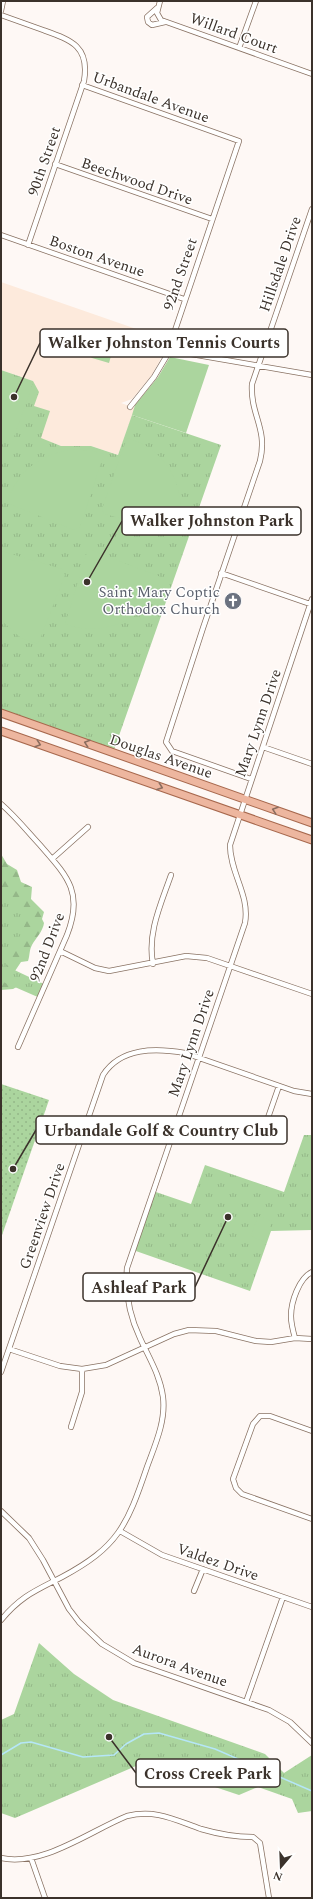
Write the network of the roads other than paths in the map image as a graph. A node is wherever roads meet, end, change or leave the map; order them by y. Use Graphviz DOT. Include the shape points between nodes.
graph roads {
  1 [pos="3,1"];
  2 [pos="160,1"];
  3 [pos="256,1"];
  4 [pos="157,8"];
  5 [pos="1,11"];
  6 [pos="1,15"];
  7 [pos="165,22"];
  8 [pos="239,48"];
  9 [pos="312,74"];
  10 [pos="82,85"];
  11 [pos="238,141"];
  12 [pos="55,164"];
  13 [pos="312,209"];
  14 [pos="212,219"];
  15 [pos="1,235"];
  16 [pos="28,245"];
  17 [pos="184,299"];
  18 [pos="168,350"];
  19 [pos="258,366"];
  20 [pos="312,375"];
  21 [pos="130,406"];
  22 [pos="221,573"];
  23 [pos="312,599"];
  24 [pos="310,604"];
  25 [pos="1,713"];
  26 [pos="1,731"];
  27 [pos="263,747"];
  28 [pos="312,764"];
  29 [pos="251,779"];
  30 [pos="245,799"];
  31 [pos="1,804"];
  32 [pos="240,815"];
  33 [pos="312,823"];
  34 [pos="88,827"];
  35 [pos="312,840"];
  36 [pos="52,859"];
  37 [pos="171,875"];
  38 [pos="60,951"];
  39 [pos="153,964"];
  40 [pos="230,966"];
  41 [pos="312,992"];
  42 [pos="18,1047"];
  43 [pos="199,1058"];
  44 [pos="279,1086"];
  45 [pos="312,1094"];
  46 [pos="263,1132"];
  47 [pos="312,1272"];
  48 [pos="295,1338"];
  49 [pos="312,1339"];
  50 [pos="145,1348"];
  51 [pos="9,1349"];
  52 [pos="82,1369"];
  53 [pos="1,1372"];
  54 [pos="71,1427"];
  55 [pos="312,1431"];
  56 [pos="1,1511"];
  57 [pos="312,1519"];
  58 [pos="120,1531"];
  59 [pos="203,1569"];
  60 [pos="53,1582"];
  61 [pos="194,1591"];
  62 [pos="282,1597"];
  63 [pos="312,1607"];
  64 [pos="1,1620"];
  65 [pos="246,1702"];
  66 [pos="312,1743"];
  67 [pos="1,1858"];
  68 [pos="31,1858"];
  69 [pos="45,1898"];
  70 [pos="269,1898"];
  1 -- 5 [label="street"];
  2 -- 4 [label="street"];
  3 -- 8 [label="street"];
  4 -- 7 [label="street" via="158,17"];
  4 -- 7 [label="street, Willard Court" via="147,17 148,22 152,25"];
  6 -- 10 [label="street, Urbandale Avenue" via="63,36 75,44 85,63"];
  7 -- 8 [label="street, Willard Court"];
  8 -- 9 [label="street, Willard Court"];
  10 -- 11 [label="street, Urbandale Avenue"];
  10 -- 12 [label="street, 90th Street"];
  11 -- 14 [label="street, 92nd Street"];
  12 -- 14 [label="street, Beechwood Drive"];
  12 -- 16 [label="street, 90th Street"];
  13 -- 19 [label="street, Hillsdale Drive"];
  14 -- 17 [label="street, 92nd Street"];
  15 -- 16 [label="street, Boston Avenue"];
  16 -- 17 [label="street, Boston Avenue"];
  17 -- 18 [label="street, 92nd Street"];
  18 -- 19 [label="street"];
  18 -- 21 [label="street, 92nd Street" via="154,377"];
  19 -- 20 [label="street"];
  19 -- 22 [label="street, Hillsdale Drive" via="251,395 261,426 262,451"];
  22 -- 24 [label="street"];
  22 -- 29 [label="street, Hillsdale Drive" via="167,746 172,751"];
  23 -- 24 [label="street, Mary Lynn Drive"];
  24 -- 27 [label="street, Mary Lynn Drive"];
  30 -- 25 [label="main road, Douglas Avenue, one-way"];
  26 -- 32 [label="main road, Douglas Avenue, one-way"];
  27 -- 28 [label="street"];
  27 -- 29 [label="street, Mary Lynn Drive"];
  29 -- 30 [label="street, Mary Lynn Drive"];
  30 -- 32 [label="street, Mary Lynn Drive"];
  33 -- 30 [label="main road, Douglas Avenue, one-way"];
  31 -- 36 [label="street, 92nd Drive"];
  32 -- 35 [label="main road, Douglas Avenue"];
  32 -- 40 [label="street, Mary Lynn Drive" via="230,845 230,857 246,906 246,917"];
  34 -- 36 [label="street"];
  36 -- 38 [label="street, 92nd Drive" via="67,878 74,903 72,922"];
  37 -- 39 [label="street" via="152,935"];
  38 -- 39 [label="street" via="102,970 117,971"];
  38 -- 42 [label="street, 92nd Drive"];
  39 -- 40 [label="street" via="186,956 207,958"];
  40 -- 41 [label="street"];
  40 -- 43 [label="street, Mary Lynn Drive"];
  43 -- 44 [label="street, Greenview Drive"];
  43 -- 50 [label="street, Mary Lynn Drive" via="127,1268 128,1305"];
  43 -- 51 [label="street, Greenview Drive" via="159,1049 144,1050 111,1065 103,1075"];
  44 -- 45 [label="street, Greenview Drive"];
  44 -- 46 [label="street"];
  47 -- 48 [label="street" via="301,1282 294,1300 291,1316"];
  48 -- 49 [label="street"];
  48 -- 50 [label="street" via="271,1342 256,1341 216,1331 189,1330"];
  50 -- 52 [label="street" via="106,1365"];
  50 -- 58 [label="street, Mary Lynn Drive" via="160,1379 163,1417 135,1504"];
  51 -- 52 [label="street" via="60,1366"];
  51 -- 53 [label="street, Greenview Drive"];
  52 -- 54 [label="street" via="82,1392"];
  55 -- 57 [label="street" via="264,1414 255,1420 233,1479 236,1488 242,1494"];
  56 -- 60 [label="street, Aurora Avenue" via="29,1538"];
  58 -- 59 [label="street, Valdez Drive" via="162,1555"];
  58 -- 60 [label="street, Mary Lynn Drive" via="99,1554"];
  59 -- 61 [label="street"];
  59 -- 62 [label="street, Valdez Drive"];
  60 -- 64 [label="street, Mary Lynn Drive" via="26,1595"];
  60 -- 65 [label="street, Aurora Avenue" via="79,1622 102,1644 122,1657"];
  62 -- 63 [label="street, Valdez Drive"];
  62 -- 65 [label="street"];
  65 -- 66 [label="street, Aurora Avenue" via="280,1715"];
  67 -- 68 [label="street"];
  68 -- 69 [label="street"];
  68 -- 70 [label="street" via="46,1854 120,1818 139,1813 163,1816 217,1833 256,1838 260,1843"];
}
